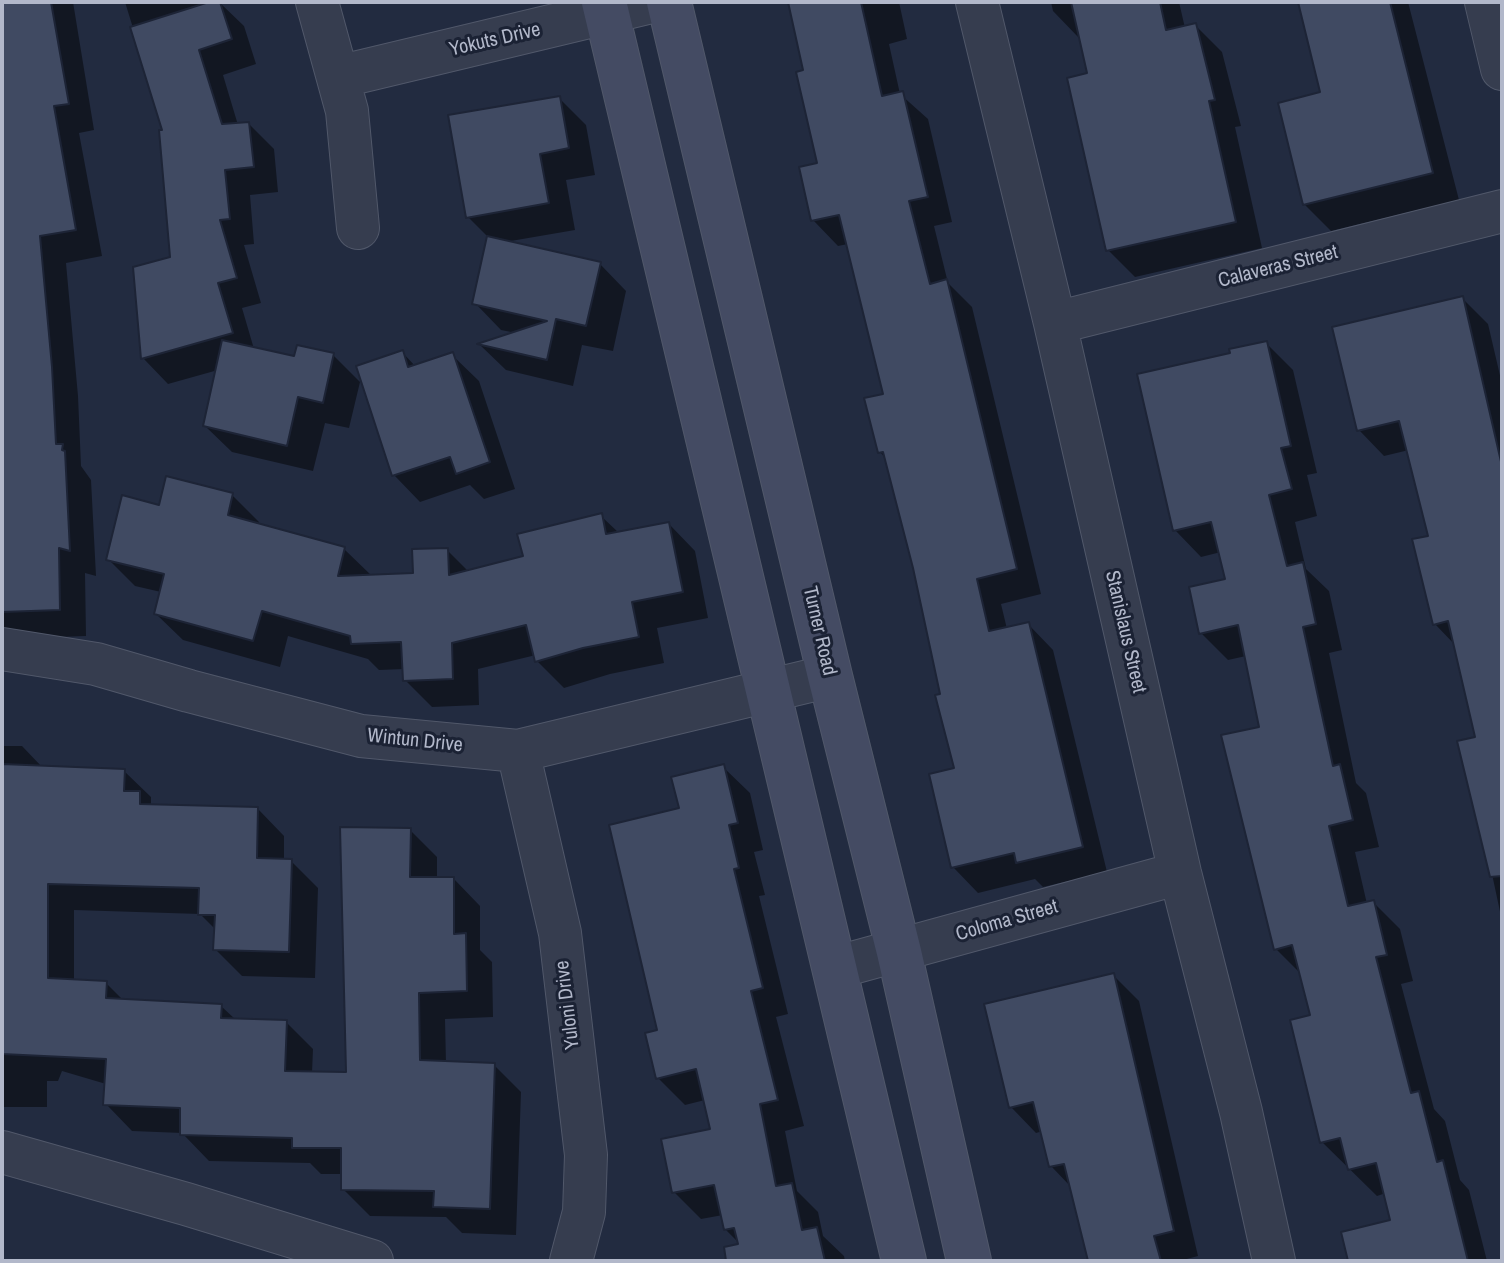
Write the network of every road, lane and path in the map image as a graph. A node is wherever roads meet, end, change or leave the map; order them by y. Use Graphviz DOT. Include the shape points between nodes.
graph roads {
  1 [pos="317,2"];
  2 [pos="651,2"];
  3 [pos="669,2"];
  4 [pos="977,2"];
  5 [pos="1486,2"];
  6 [pos="605,8"];
  7 [pos="1502,69"];
  8 [pos="338,77"];
  9 [pos="1502,211"];
  10 [pos="358,228"];
  11 [pos="1055,323"];
  12 [pos="2,649"];
  13 [pos="830,676"];
  14 [pos="768,692"];
  15 [pos="518,751"];
  16 [pos="1180,873"];
  17 [pos="899,952"];
  18 [pos="834,968"];
  19 [pos="2,1152"];
  20 [pos="372,1261"];
  21 [pos="571,1261"];
  22 [pos="904,1261"];
  23 [pos="969,1261"];
  24 [pos="1274,1261"];
  1 -- 8 [label="street"];
  2 -- 6 [label="street, Yokuts Drive"];
  3 -- 13 [label="main road, Turner Road"];
  4 -- 11 [label="street, Stanislaus Street"];
  5 -- 7 [label="street"];
  6 -- 8 [label="street, Yokuts Drive"];
  6 -- 14 [label="main road"];
  8 -- 10 [label="street" via="347,111"];
  9 -- 11 [label="street, Calaveras Street"];
  11 -- 16 [label="street, Stanislaus Street"];
  12 -- 15 [label="street, Wintun Drive" via="96,664 361,736"];
  13 -- 14 [label="street, Wintun Drive"];
  13 -- 17 [label="main road, Turner Road"];
  14 -- 15 [label="street, Wintun Drive"];
  14 -- 18 [label="main road"];
  15 -- 21 [label="street, Yuloni Drive" via="560,933 586,1155 584,1212"];
  16 -- 17 [label="street, Coloma Street"];
  16 -- 24 [label="street, Stanislaus Street"];
  17 -- 18 [label="street, Coloma Street"];
  17 -- 23 [label="main road, Turner Road"];
  18 -- 22 [label="main road"];
  19 -- 20 [label="street"];
}
